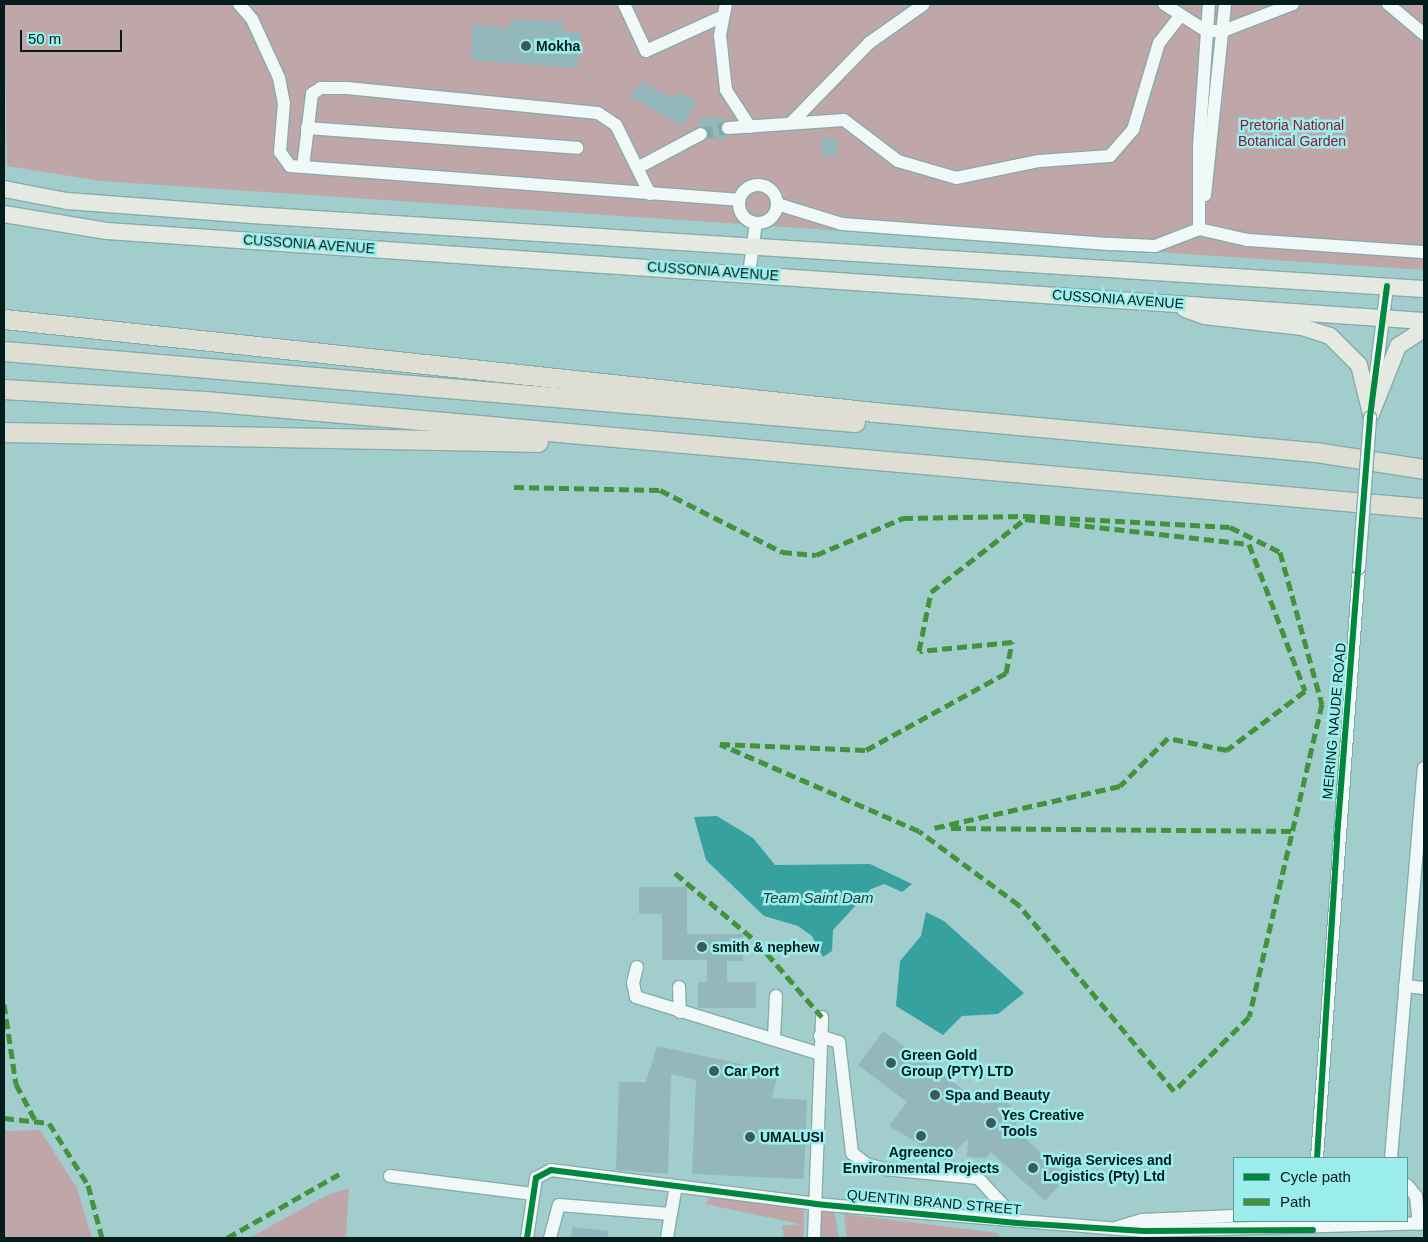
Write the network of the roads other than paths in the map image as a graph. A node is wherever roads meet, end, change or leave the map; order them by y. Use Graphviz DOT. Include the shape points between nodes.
graph roads {
  1 [pos="239,4"];
  2 [pos="624,4"];
  3 [pos="726,4"];
  4 [pos="924,4"];
  5 [pos="1164,4"];
  6 [pos="1209,4"];
  7 [pos="1226,4"];
  8 [pos="1293,4"];
  9 [pos="1388,4"];
  10 [pos="721,17"];
  11 [pos="1179,17"];
  12 [pos="1206,31"];
  13 [pos="1223,31"];
  14 [pos="1424,34"];
  15 [pos="791,123"];
  16 [pos="750,127"];
  17 [pos="307,128"];
  18 [pos="728,128"];
  19 [pos="701,134"];
  20 [pos="578,148"];
  21 [pos="303,167"];
  22 [pos="638,167"];
  23 [pos="4,189"];
  24 [pos="650,194"];
  25 [pos="738,200"];
  26 [pos="1202,202"];
  27 [pos="777,204"];
  28 [pos="4,214"];
  29 [pos="756,224"];
  30 [pos="1199,229"];
  31 [pos="752,249"];
  32 [pos="1424,252"];
  33 [pos="749,274"];
  34 [pos="1386,286"];
  35 [pos="1424,289"];
  36 [pos="1175,303"];
  37 [pos="4,310"];
  38 [pos="1385,318"];
  39 [pos="4,320"];
  40 [pos="1424,321"];
  41 [pos="93,326"];
  42 [pos="1424,329"];
  43 [pos="4,351"];
  44 [pos="4,388"];
  45 [pos="1371,415"];
  46 [pos="4,432"];
  47 [pos="832,455"];
  48 [pos="1424,470"];
  49 [pos="1424,508"];
  50 [pos="1424,768"];
  51 [pos="1419,893"];
  52 [pos="637,967"];
  53 [pos="1405,986"];
  54 [pos="679,987"];
  55 [pos="1424,988"];
  56 [pos="776,996"];
  57 [pos="680,1012"];
  58 [pos="822,1017"];
  59 [pos="820,1036"];
  60 [pos="774,1038"];
  61 [pos="820,1054"];
  62 [pos="1317,1157"];
  63 [pos="1392,1157"];
  64 [pos="390,1176"];
  65 [pos="1408,1185"];
  66 [pos="676,1186"];
  67 [pos="533,1194"];
  68 [pos="815,1204"];
  69 [pos="671,1214"];
  70 [pos="1233,1216"];
  71 [pos="1014,1217"];
  72 [pos="1422,1223"];
  73 [pos="1115,1228"];
  74 [pos="1313,1230"];
  75 [pos="527,1238"];
  76 [pos="550,1238"];
  77 [pos="667,1238"];
  78 [pos="814,1238"];
  1 -- 21 [label="street" via="252,19 279,78 284,103 282,159 290,166"];
  2 -- 10 [label="street" via="646,51"];
  3 -- 10 [label="street"];
  4 -- 15 [label="street" via="858,53"];
  5 -- 11 [label="street"];
  6 -- 12 [label="street"];
  7 -- 13 [label="street"];
  8 -- 13 [label="street"];
  9 -- 14 [label="street"];
  10 -- 16 [label="street" via="726,90"];
  11 -- 12 [label="street"];
  11 -- 15 [label="street" via="1159,43 1133,130 1110,156 1039,161 956,178 898,161 844,120"];
  12 -- 13 [label="street"];
  12 -- 26 [label="street" via="1198,146"];
  13 -- 26 [label="street"];
  15 -- 16 [label="street"];
  16 -- 18 [label="street"];
  17 -- 20 [label="street"];
  17 -- 21 [label="street"];
  17 -- 22 [label="street" via="312,94 328,87 581,108 608,117 616,125"];
  19 -- 22 [label="street"];
  21 -- 24 [label="street"];
  22 -- 24 [label="street"];
  23 -- 31 [label="main road, CUSSONIA AVENUE" via="105,204"];
  24 -- 25 [label="street"];
  25 -- 27 [label="street" via="746,188 760,184 772,191"];
  25 -- 29 [label="street" via="742,216"];
  26 -- 30 [label="street"];
  27 -- 29 [label="street" via="771,218"];
  27 -- 30 [label="street" via="842,224 1111,244 1155,246"];
  28 -- 33 [label="main road, CUSSONIA AVENUE" via="107,231"];
  29 -- 31 [label="street"];
  30 -- 32 [label="street" via="1247,240"];
  31 -- 33 [label="street"];
  31 -- 34 [label="main road, CUSSONIA AVENUE"];
  33 -- 36 [label="main road, CUSSONIA AVENUE"];
  34 -- 35 [label="main road, CUSSONIA AVENUE"];
  34 -- 38 [label="street, MEIRING NAUDE ROAD"];
  36 -- 38 [label="main road, CUSSONIA AVENUE"];
  36 -- 45 [label="main road" via="1204,316 1302,328 1330,336 1359,366"];
  37 -- 41 [label="highway"];
  38 -- 40 [label="main road, CUSSONIA AVENUE"];
  38 -- 45 [label="street, MEIRING NAUDE ROAD"];
  39 -- 41 [label="highway"];
  41 -- 48 [label="highway" via="874,412 1316,452"];
  42 -- 45 [label="main road" via="1398,346"];
  43 -- 48 [label="highway"];
  44 -- 47 [label="highway"];
  45 -- 62 [label="street, MEIRING NAUDE ROAD, bridge"];
  46 -- 47 [label="highway" via="482,440"];
  47 -- 49 [label="highway"];
  50 -- 51 [label="street"];
  51 -- 53 [label="street"];
  52 -- 57 [label="street" via="633,983 636,997"];
  53 -- 55 [label="street"];
  53 -- 63 [label="street"];
  54 -- 57 [label="street"];
  56 -- 60 [label="street"];
  57 -- 60 [label="street"];
  58 -- 59 [label="street"];
  59 -- 61 [label="street"];
  59 -- 71 [label="street" via="839,1042 852,1153 866,1164 885,1169 978,1178"];
  60 -- 61 [label="street"];
  61 -- 68 [label="street"];
  64 -- 67 [label="street"];
  65 -- 72 [label="street" via="1416,1196"];
  66 -- 67 [label="street, QUENTIN BRAND STREET" via="556,1170 538,1174"];
  66 -- 68 [label="street, QUENTIN BRAND STREET"];
  66 -- 69 [label="street"];
  67 -- 75 [label="street"];
  68 -- 73 [label="street, QUENTIN BRAND STREET"];
  68 -- 78 [label="street"];
  69 -- 76 [label="street" via="563,1204 554,1212"];
  69 -- 77 [label="street"];
  70 -- 73 [label="street, QUENTIN BRAND STREET" via="1142,1220"];
  72 -- 74 [label="street, QUENTIN BRAND STREET"];
  73 -- 74 [label="street, QUENTIN BRAND STREET" via="1144,1232"];
}
